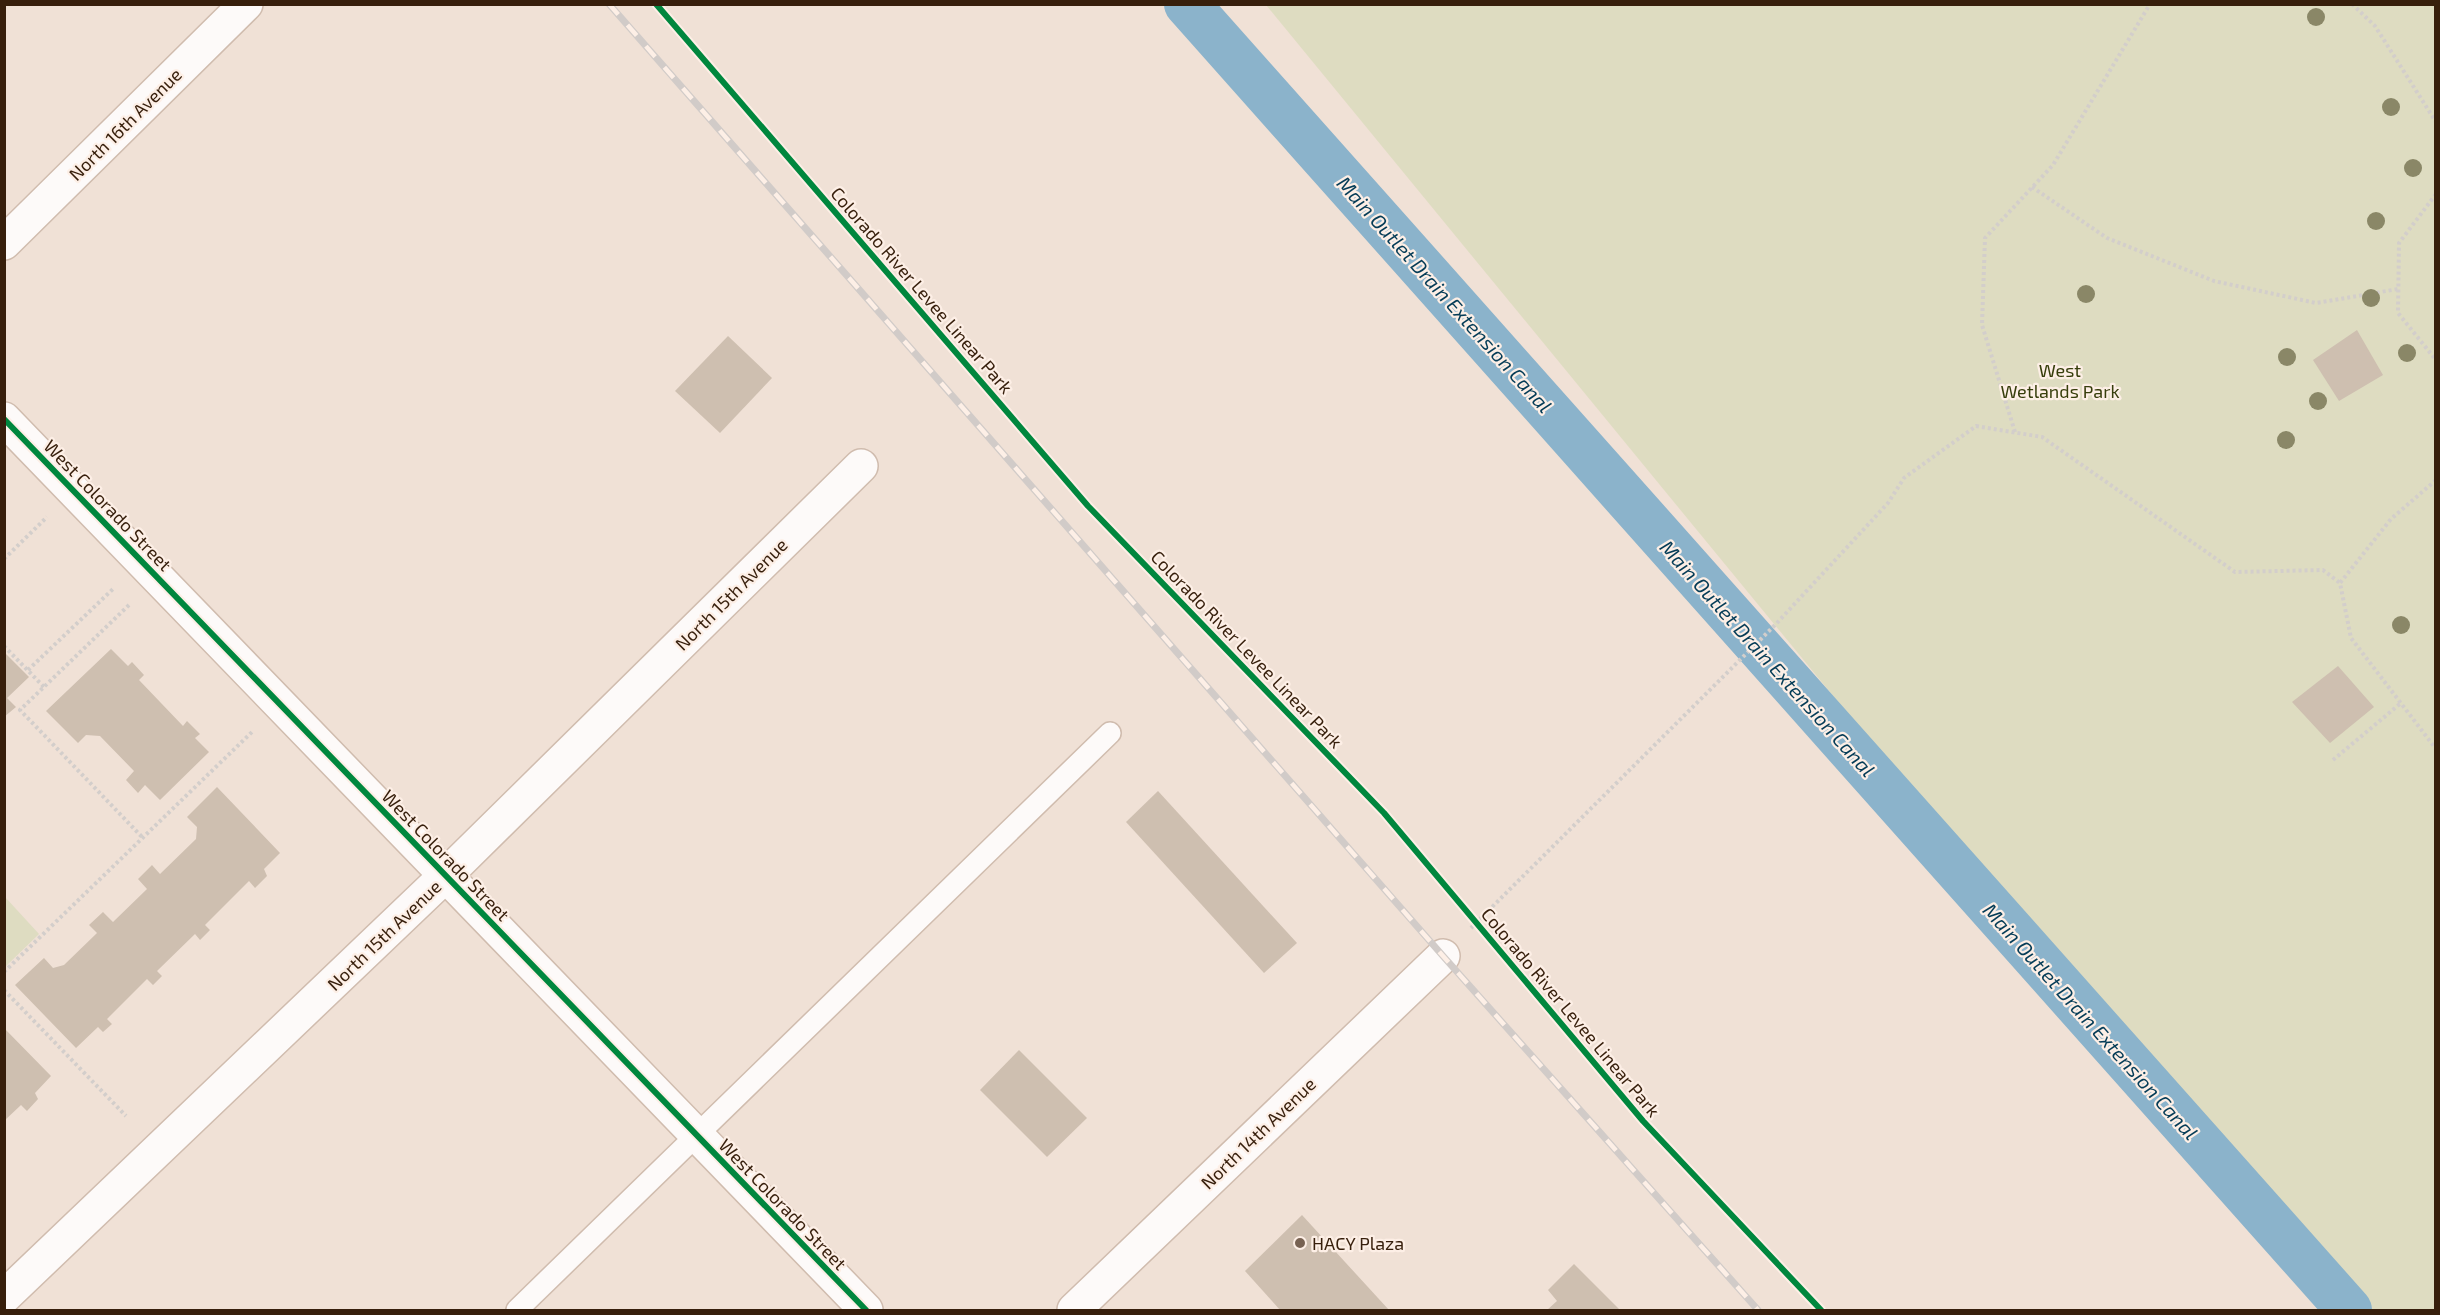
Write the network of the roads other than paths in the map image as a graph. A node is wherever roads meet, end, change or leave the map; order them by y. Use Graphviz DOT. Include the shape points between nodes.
graph roads {
  1 [pos="246,4"];
  2 [pos="4,243"];
  3 [pos="4,419"];
  4 [pos="861,466"];
  5 [pos="1110,733"];
  6 [pos="445,876"];
  7 [pos="1443,956"];
  8 [pos="696,1135"];
  9 [pos="4,1298"];
  10 [pos="517,1311"];
  11 [pos="866,1311"];
  12 [pos="1074,1311"];
  1 -- 2 [label="street, North 16th Avenue"];
  3 -- 6 [label="street, West Colorado Street"];
  4 -- 6 [label="street, North 15th Avenue"];
  5 -- 8 [label="lane"];
  6 -- 8 [label="street, West Colorado Street"];
  6 -- 9 [label="street, North 15th Avenue"];
  7 -- 12 [label="street, North 14th Avenue"];
  8 -- 10 [label="lane"];
  8 -- 11 [label="street, West Colorado Street"];
}
